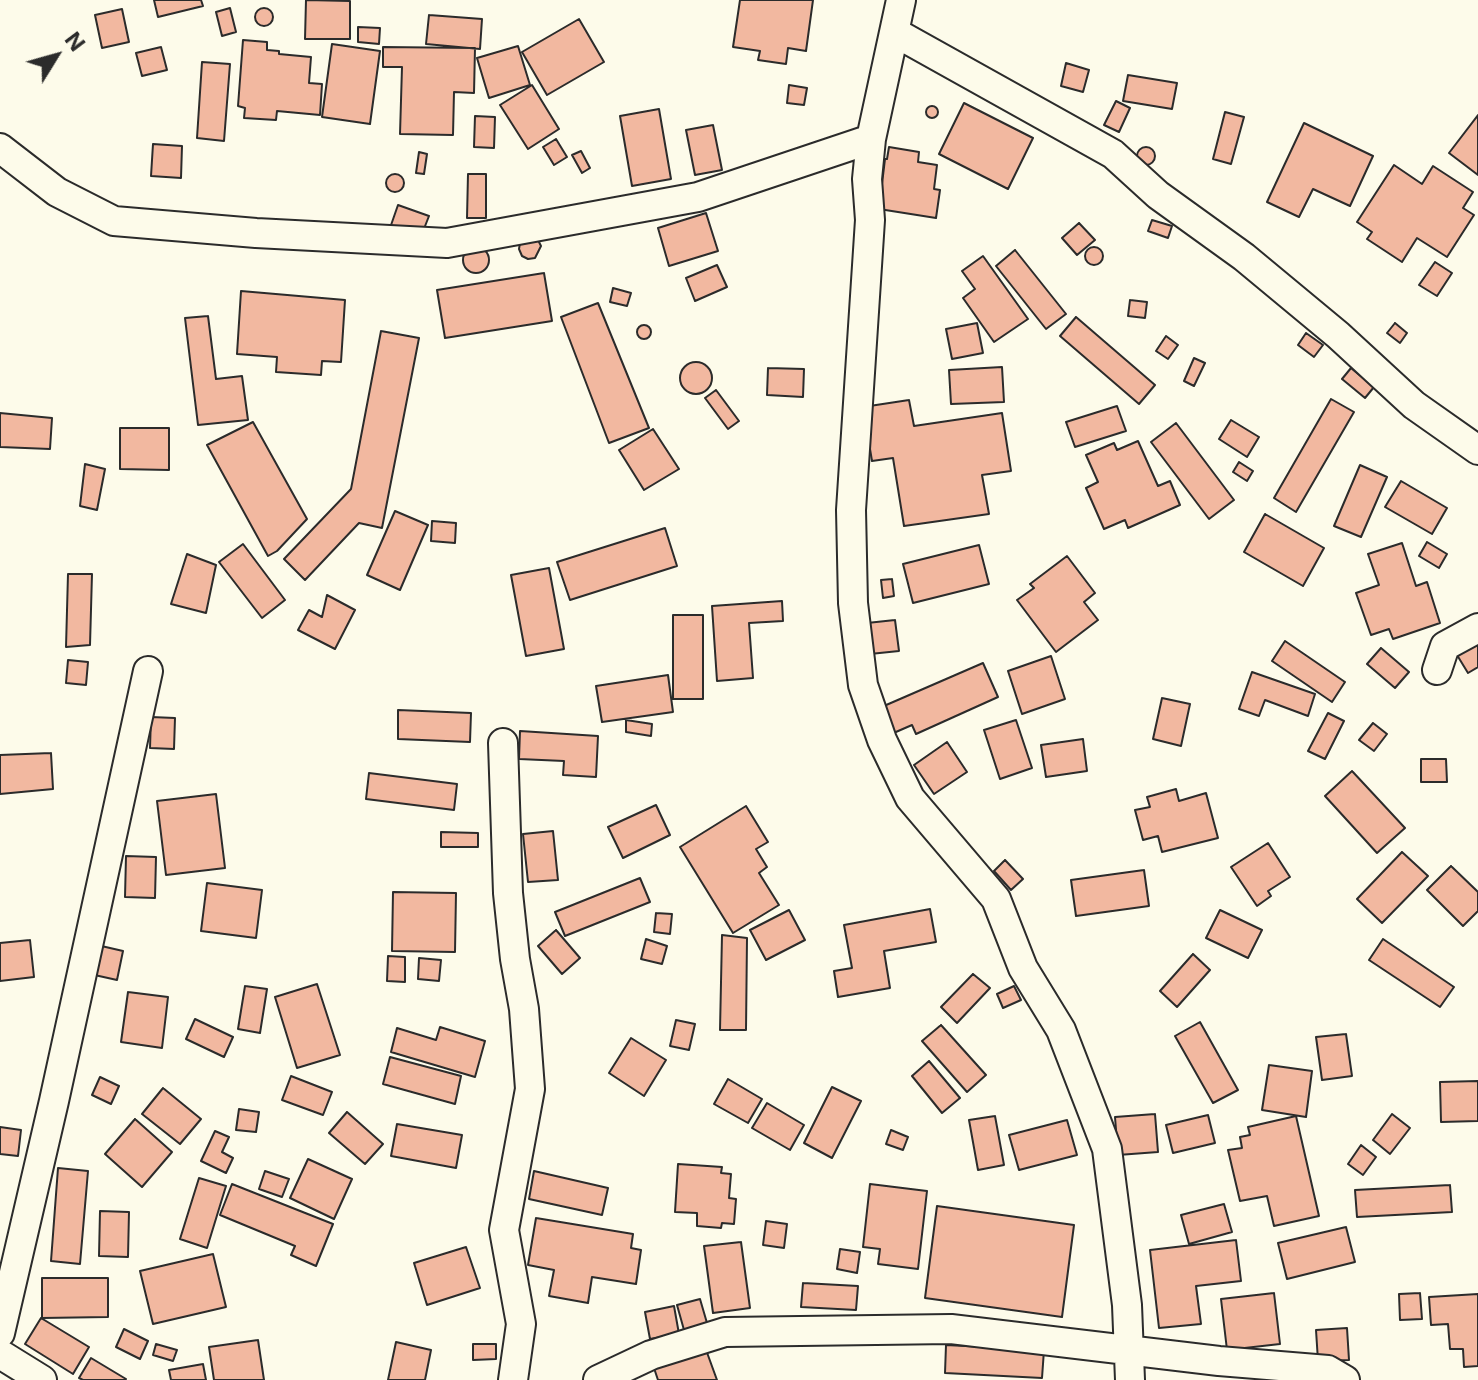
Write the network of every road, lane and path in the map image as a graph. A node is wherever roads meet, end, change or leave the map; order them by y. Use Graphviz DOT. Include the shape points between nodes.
graph roads {
  1 [pos="901,0"];
  2 [pos="896,33"];
  3 [pos="871,139"];
  4 [pos="0,148"];
  5 [pos="1478,450"];
  6 [pos="1478,628"];
  7 [pos="1437,670"];
  8 [pos="148,671"];
  9 [pos="503,743"];
  10 [pos="0,1333"];
  11 [pos="1129,1351"];
  12 [pos="0,1354"];
  13 [pos="42,1380"];
  14 [pos="513,1380"];
  15 [pos="598,1380"];
  16 [pos="1130,1380"];
  17 [pos="1345,1380"];
  1 -- 2 [label="street"];
  2 -- 3 [label="street"];
  2 -- 5 [label="street" via="1113,154 1338,335 1414,405"];
  3 -- 4 [label="street" via="698,197 447,243 114,221 57,192"];
  3 -- 11 [label="street" via="851,510 853,603 863,685 910,798 996,899 1023,968 1061,1030 1107,1149"];
  6 -- 7 [label="street" via="1445,646"];
  8 -- 10 [label="street"];
  9 -- 14 [label="street" via="508,893 530,1089 504,1230 521,1324"];
  11 -- 15 [label="street" via="951,1329 725,1332 651,1355"];
  11 -- 16 [label="street"];
  11 -- 17 [label="street" via="1328,1370"];
  12 -- 13 [label="street"];
}
